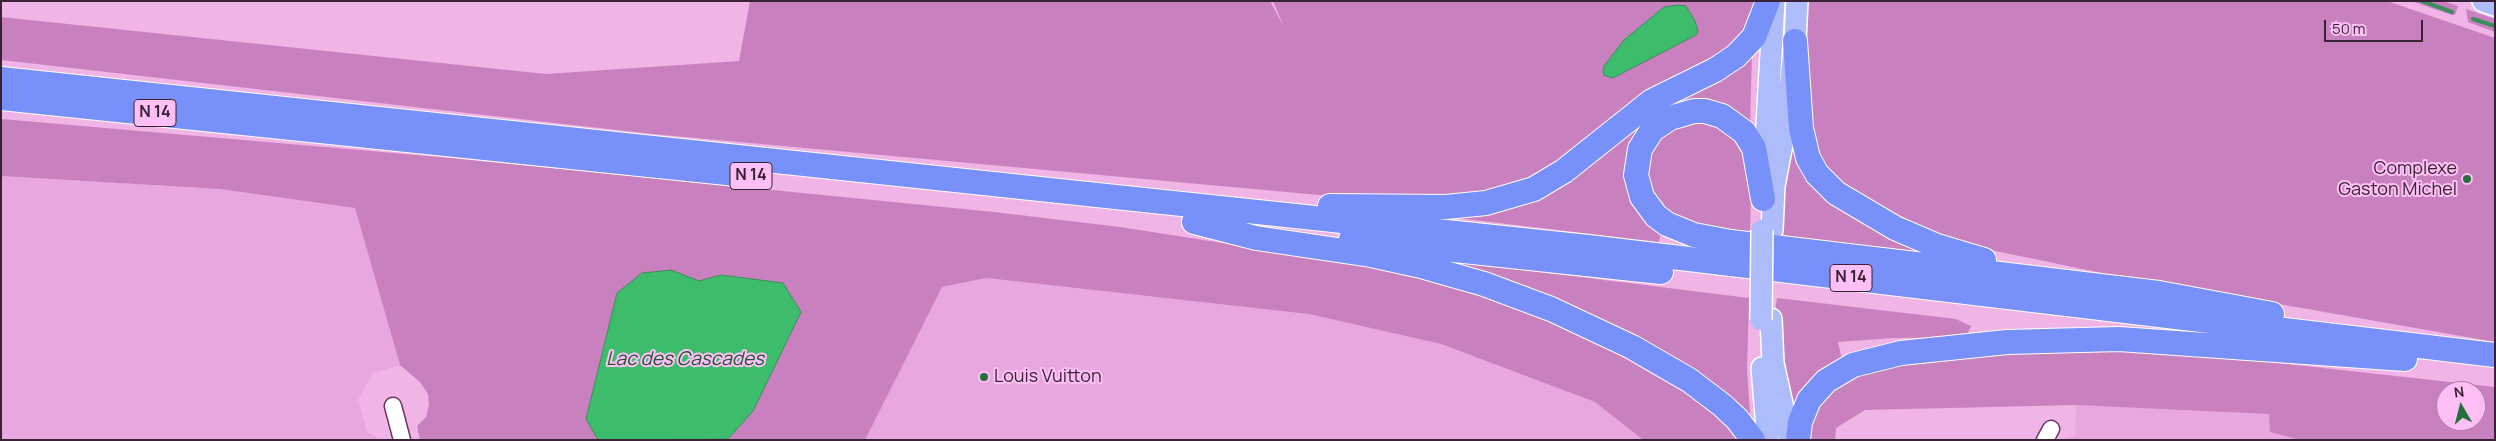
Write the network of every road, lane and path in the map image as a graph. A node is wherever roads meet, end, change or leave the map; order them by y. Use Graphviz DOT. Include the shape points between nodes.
graph roads {
  1 [pos="1768,1"];
  2 [pos="1774,1"];
  3 [pos="1797,1"];
  4 [pos="2483,1"];
  5 [pos="2495,5"];
  6 [pos="1795,41"];
  7 [pos="1,79"];
  8 [pos="1,98"];
  9 [pos="1763,199"];
  10 [pos="1200,215"];
  11 [pos="1768,230"];
  12 [pos="2083,283"];
  13 [pos="1766,320"];
  14 [pos="2495,355"];
  15 [pos="2434,361"];
  16 [pos="2495,368"];
  17 [pos="393,406"];
  18 [pos="402,440"];
  19 [pos="1753,440"];
  20 [pos="1768,440"];
  21 [pos="1790,440"];
  22 [pos="1798,440"];
  1 -- 10 [label="highway" via="1754,37 1736,56 1652,101 1564,171 1519,194 1446,207 1261,204"];
  2 -- 9 [label="main road"];
  3 -- 6 [label="main road"];
  4 -- 5 [label="main road"];
  6 -- 11 [label="main road" via="1785,132"];
  6 -- 12 [label="highway" via="1797,94 1805,147 1812,166 1836,193 1873,217 1937,246 2001,265"];
  7 -- 10 [label="highway, N 14"];
  8 -- 10 [label="highway, N 14"];
  9 -- 11 [label="main road"];
  9 -- 12 [label="highway" via="1754,148 1744,132 1722,116 1694,111 1670,118 1652,130 1640,149 1636,175 1645,202 1667,224 1694,235"];
  10 -- 14 [label="highway, N 14" via="1578,246"];
  10 -- 15 [label="highway, N 14" via="1674,274"];
  10 -- 19 [label="highway" via="1256,238 1421,266 1484,284 1551,309 1632,347 1689,380 1730,412"];
  11 -- 13 [label="main road"];
  12 -- 14 [label="highway" via="2159,293"];
  13 -- 20 [label="main road" via="1764,391"];
  13 -- 21 [label="main road"];
  15 -- 16 [label="highway, N 14"];
  15 -- 22 [label="highway" via="2119,339 2007,342 1936,349 1865,361 1833,376 1809,400 1800,422"];
  17 -- 18 [label="street"];
}
